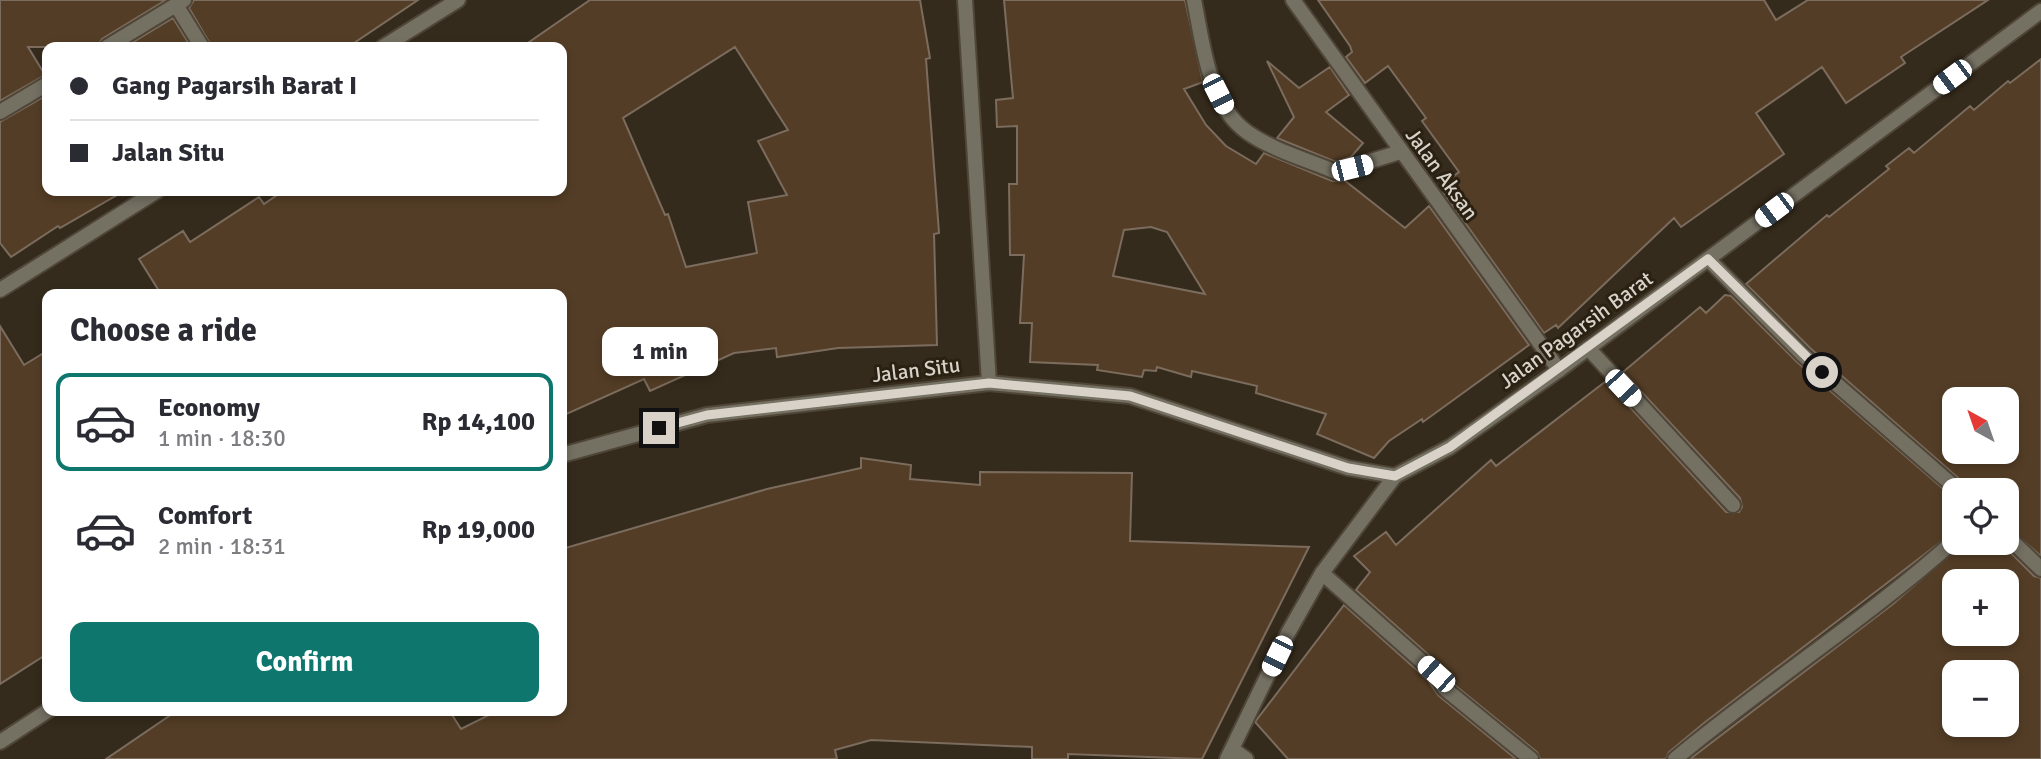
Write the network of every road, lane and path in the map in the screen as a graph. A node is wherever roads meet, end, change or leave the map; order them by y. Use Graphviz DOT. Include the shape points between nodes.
graph roads {
  1 [pos="458,0"];
  2 [pos="965,0"];
  3 [pos="1194,0"];
  4 [pos="1293,0"];
  5 [pos="180,3"];
  6 [pos="2041,11"];
  7 [pos="115,42"];
  8 [pos="200,42"];
  9 [pos="391,42"];
  10 [pos="42,86"];
  11 [pos="0,112"];
  12 [pos="1401,152"];
  13 [pos="149,196"];
  14 [pos="1708,259"];
  15 [pos="0,290"];
  16 [pos="1588,348"];
  17 [pos="1559,370"];
  18 [pos="989,383"];
  19 [pos="567,454"];
  20 [pos="1395,476"];
  21 [pos="1944,478"];
  22 [pos="1733,505"];
  23 [pos="2019,548"];
  24 [pos="1942,552"];
  25 [pos="2041,569"];
  26 [pos="1322,573"];
  27 [pos="42,715"];
  28 [pos="0,742"];
  29 [pos="1230,754"];
  30 [pos="1246,759"];
  31 [pos="1531,759"];
  32 [pos="1675,759"];
  1 -- 9 [label="street"];
  2 -- 18 [label="street"];
  3 -- 12 [label="street" via="1218,94 1229,116 1248,133 1336,172"];
  4 -- 12 [label="street, Jalan Aksan"];
  5 -- 7 [label="street"];
  5 -- 8 [label="street"];
  6 -- 14 [label="street, Jalan Pagarsih Barat"];
  10 -- 11 [label="street"];
  12 -- 17 [label="street, Jalan Aksan"];
  13 -- 15 [label="street"];
  14 -- 16 [label="street, Jalan Pagarsih Barat"];
  14 -- 21 [label="street" via="1803,355"];
  16 -- 17 [label="street, Jalan Pagarsih Barat"];
  16 -- 22 [label="street"];
  17 -- 20 [label="street, Jalan Pagarsih Barat" via="1450,447"];
  18 -- 19 [label="street, Jalan Situ" via="707,415"];
  18 -- 20 [label="street, Jalan Situ" via="1130,396 1348,468"];
  20 -- 26 [label="street, Jalan Pagarsih Barat"];
  23 -- 25 [label="street"];
  24 -- 32 [label="street" via="1900,589"];
  26 -- 29 [label="street, Jalan Pagarsih Barat"];
  26 -- 31 [label="street" via="1436,674 1444,688"];
  27 -- 28 [label="street"];
  29 -- 30 [label="street"];
}
